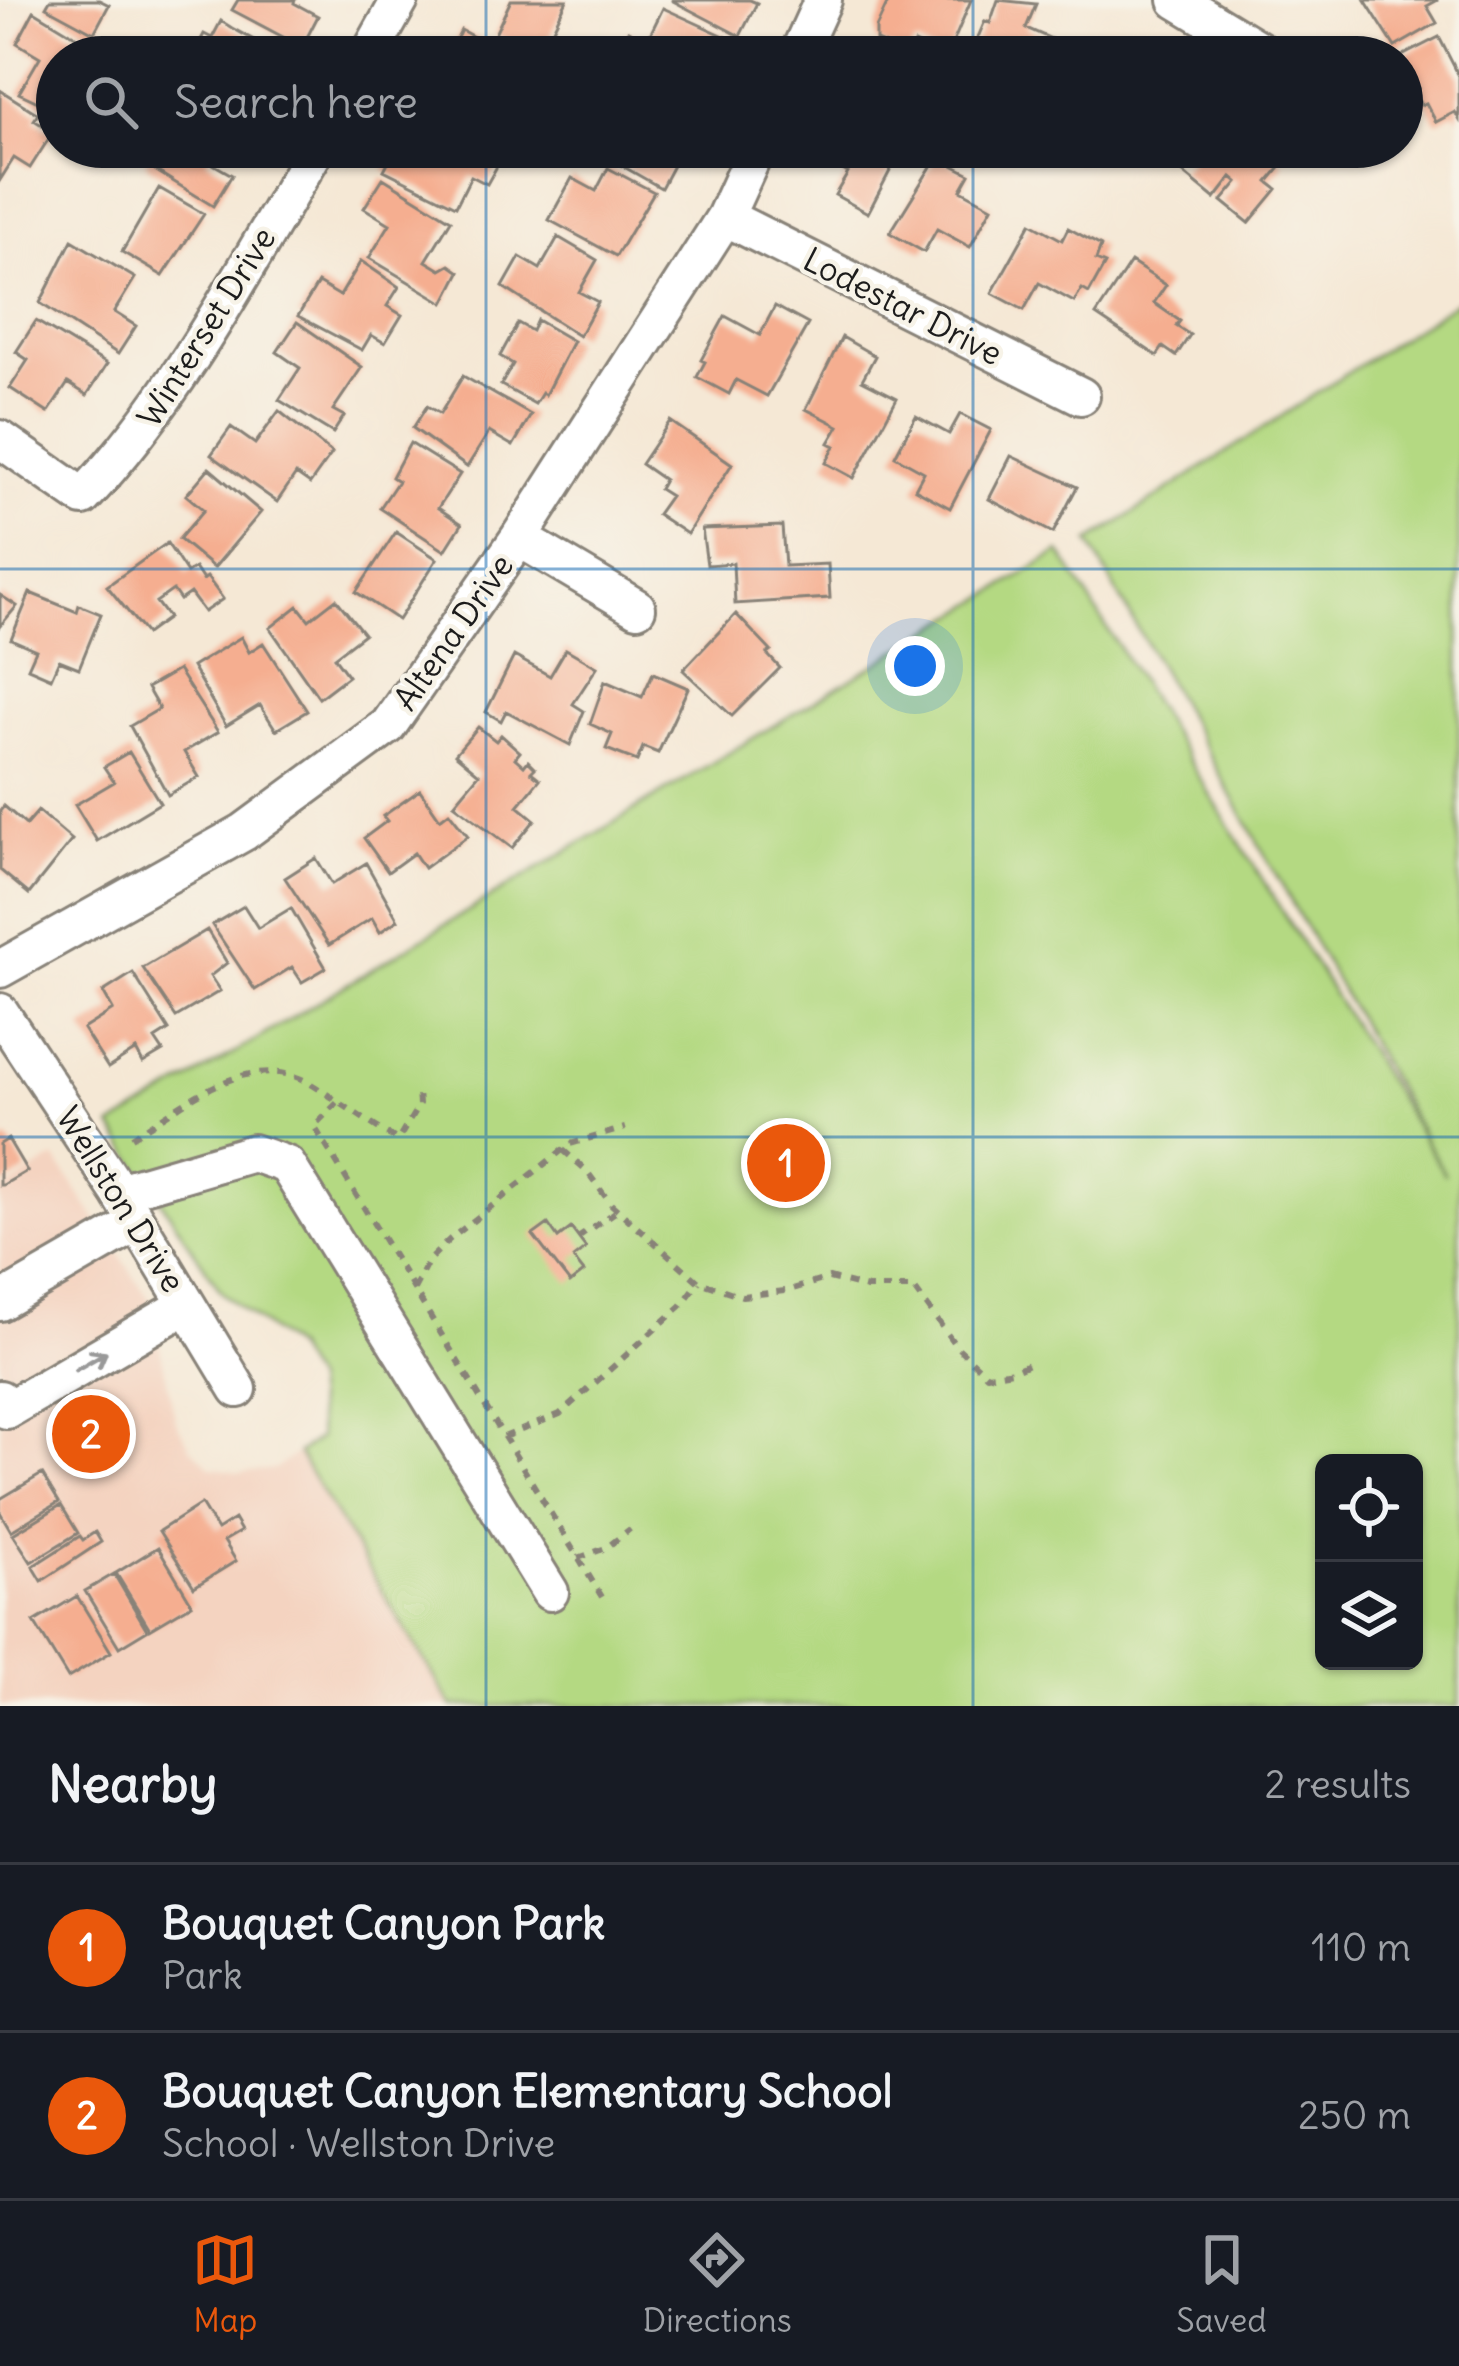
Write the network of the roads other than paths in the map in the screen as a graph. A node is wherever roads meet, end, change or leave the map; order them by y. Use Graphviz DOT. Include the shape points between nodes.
graph roads {
  1 [pos="400,0"];
  2 [pos="823,0"];
  3 [pos="1177,0"];
  4 [pos="380,36"];
  5 [pos="807,36"];
  6 [pos="1236,36"];
  7 [pos="305,168"];
  8 [pos="748,168"];
  9 [pos="725,218"];
  10 [pos="1081,396"];
  11 [pos="0,439"];
  12 [pos="519,538"];
  13 [pos="637,608"];
  14 [pos="0,969"];
  15 [pos="0,1012"];
  16 [pos="128,1208"];
  17 [pos="0,1302"];
  18 [pos="187,1305"];
  19 [pos="238,1389"];
  20 [pos="0,1399"];
  21 [pos="550,1592"];
  1 -- 4 [label="street"];
  2 -- 5 [label="street"];
  3 -- 6 [label="street"];
  7 -- 11 [label="street, Winterset Drive" via="143,428 83,497"];
  8 -- 9 [label="street, Altena Drive"];
  9 -- 10 [label="street, Lodestar Drive"];
  9 -- 12 [label="street, Altena Drive"];
  12 -- 13 [label="street"];
  12 -- 14 [label="street, Altena Drive" via="388,725 244,832"];
  15 -- 16 [label="street, Wellston Drive"];
  16 -- 17 [label="street"];
  16 -- 18 [label="street, Wellston Drive"];
  16 -- 21 [label="street" via="253,1153 287,1165"];
  18 -- 19 [label="street, Wellston Drive"];
  20 -- 18 [label="street, one-way" via="7,1410"];
}
